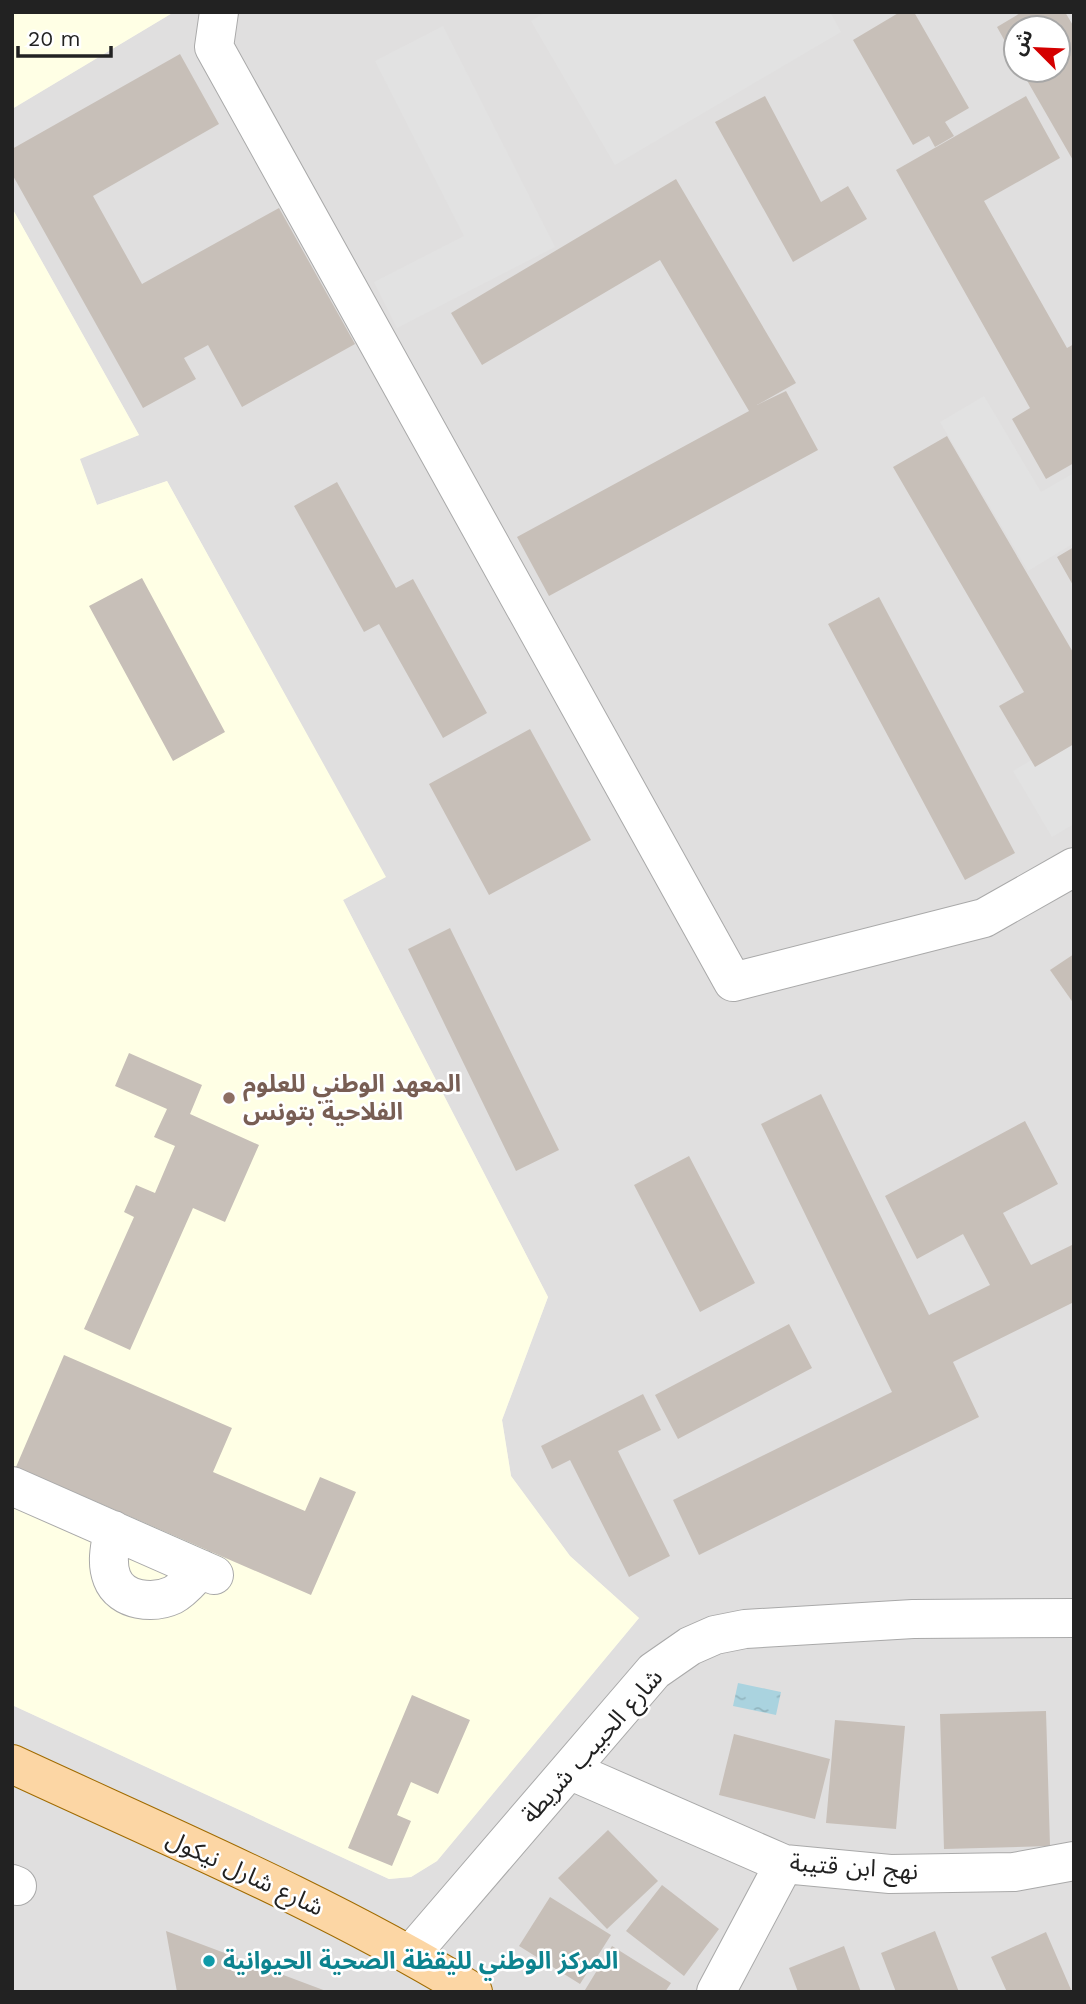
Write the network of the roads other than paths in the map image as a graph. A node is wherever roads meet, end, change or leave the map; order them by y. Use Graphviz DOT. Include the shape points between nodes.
graph roads {
  1 [pos="219,12"];
  2 [pos="1074,867"];
  3 [pos="12,1486"];
  4 [pos="113,1530"];
  5 [pos="1074,1619"];
  6 [pos="12,1764"];
  7 [pos="569,1770"];
  8 [pos="1074,1861"];
  9 [pos="784,1864"];
  10 [pos="411,1954"];
  11 [pos="473,1992"];
  12 [pos="716,1992"];
  1 -- 2 [label="street" via="214,47 733,982 984,918"];
  3 -- 4 [label="street"];
  4 -- 4 [label="street" via="207,1572 176,1594 153,1601 128,1596 112,1581 108,1559"];
  5 -- 7 [label="street, شارع الحبيب شريطة" via="913,1619 715,1635 654,1671"];
  6 -- 10 [label="main road, شارع شارل نيكول"];
  7 -- 9 [label="street, نهج ابن قتيبة"];
  7 -- 10 [label="street, شارع الحبيب شريطة"];
  8 -- 9 [label="street, نهج ابن قتيبة" via="1014,1872 890,1874"];
  9 -- 12 [label="street"];
  10 -- 11 [label="main road, شارع شارل نيكول"];
}
